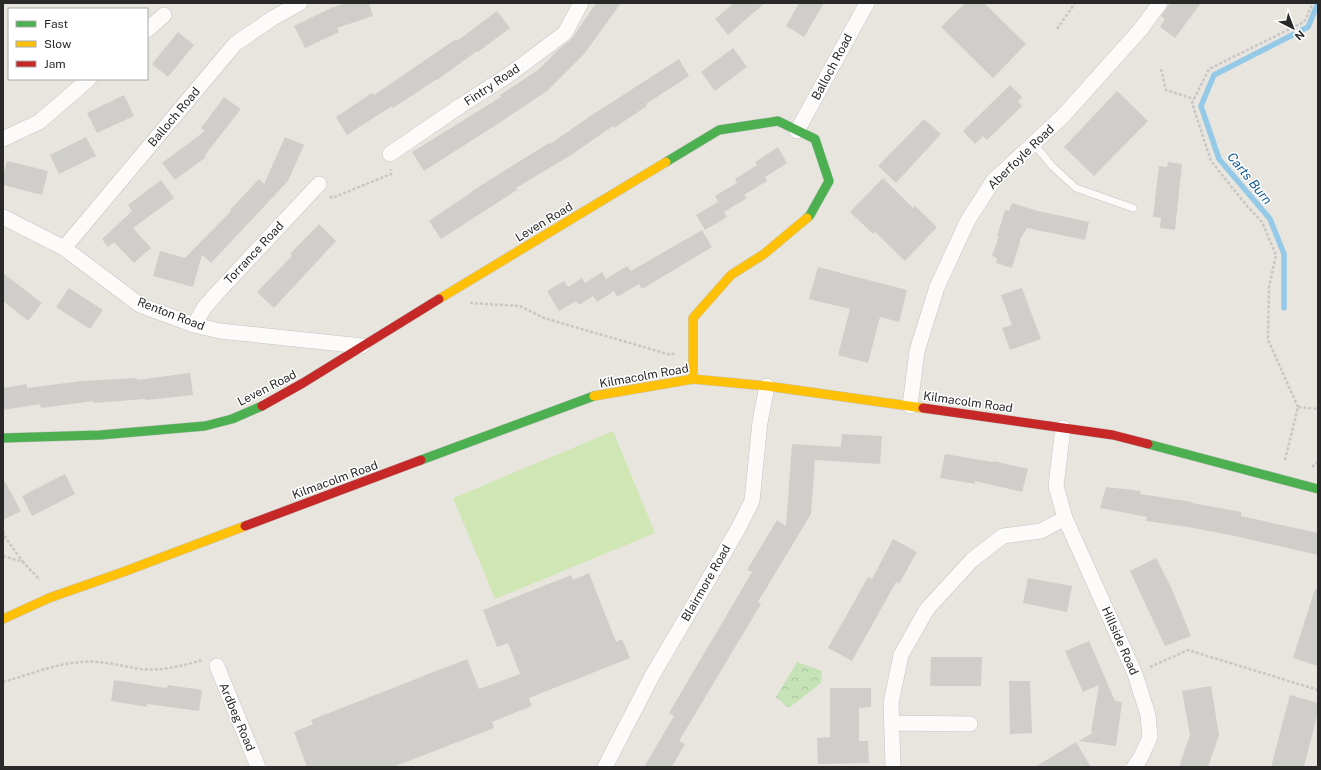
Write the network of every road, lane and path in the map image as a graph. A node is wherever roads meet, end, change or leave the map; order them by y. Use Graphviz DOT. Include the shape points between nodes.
graph roads {
  1 [pos="300,3"];
  2 [pos="581,3"];
  3 [pos="867,3"];
  4 [pos="1075,3"];
  5 [pos="1160,3"];
  6 [pos="1313,3"];
  7 [pos="164,15"];
  8 [pos="148,29"];
  9 [pos="1057,29"];
  10 [pos="1161,69"];
  11 [pos="88,80"];
  12 [pos="1194,99"];
  13 [pos="797,131"];
  14 [pos="3,139"];
  15 [pos="1034,144"];
  16 [pos="390,154"];
  17 [pos="319,184"];
  18 [pos="1133,208"];
  19 [pos="3,217"];
  20 [pos="64,248"];
  21 [pos="448,294"];
  22 [pos="194,324"];
  23 [pos="693,335"];
  24 [pos="362,346"];
  25 [pos="693,379"];
  26 [pos="767,386"];
  27 [pos="910,406"];
  28 [pos="1298,407"];
  29 [pos="1318,409"];
  30 [pos="1064,428"];
  31 [pos="3,438"];
  32 [pos="1280,479"];
  33 [pos="1318,489"];
  34 [pos="1065,518"];
  35 [pos="3,531"];
  36 [pos="3,556"];
  37 [pos="23,562"];
  38 [pos="49,598"];
  39 [pos="3,619"];
  40 [pos="216,666"];
  41 [pos="1135,674"];
  42 [pos="3,682"];
  43 [pos="1318,690"];
  44 [pos="892,722"];
  45 [pos="970,724"];
  46 [pos="258,767"];
  47 [pos="605,767"];
  48 [pos="893,767"];
  49 [pos="1134,767"];
  1 -- 20 [label="street, Balloch Road" via="235,44"];
  2 -- 16 [label="street, Fintry Road" via="565,33 510,74"];
  3 -- 13 [label="street, Balloch Road"];
  4 -- 9 [label="path"];
  5 -- 15 [label="street, Aberfoyle Road" via="1141,29 1068,111"];
  6 -- 12 [label="path" via="1304,22 1209,69"];
  7 -- 8 [label="street"];
  10 -- 12 [label="path" via="1166,90"];
  11 -- 14 [label="street" via="39,122"];
  12 -- 28 [label="path" via="1192,103 1211,161 1246,206 1262,222 1276,255 1268,287 1268,340"];
  13 -- 21 [label="main road, Leven Road" via="778,122 719,130"];
  13 -- 23 [label="main road, Leven Road" via="816,139 829,181 810,215 764,254 731,274 693,318"];
  15 -- 18 [label="lane" via="1053,167 1076,188"];
  15 -- 27 [label="street, Aberfoyle Road" via="993,181 968,220 937,288 917,351"];
  16 -- 17 [label="path" via="391,174 332,198"];
  17 -- 22 [label="street, Torrance Road" via="217,293"];
  19 -- 20 [label="street, Renton Road"];
  20 -- 22 [label="street, Renton Road" via="140,305"];
  21 -- 23 [label="path" via="472,304 520,306 544,318 671,355"];
  21 -- 24 [label="main road, Leven Road"];
  22 -- 24 [label="street, Renton Road" via="220,331"];
  23 -- 25 [label="main road, Leven Road"];
  24 -- 31 [label="main road, Leven Road" via="260,407 205,426 100,435"];
  25 -- 26 [label="main road, Kilmacolm Road"];
  25 -- 38 [label="main road, Kilmacolm Road" via="590,397"];
  26 -- 27 [label="main road, Kilmacolm Road"];
  26 -- 47 [label="street, Blairmore Road" via="760,422 752,501 652,676"];
  27 -- 30 [label="main road, Kilmacolm Road"];
  28 -- 29 [label="path"];
  28 -- 32 [label="path"];
  30 -- 32 [label="main road, Kilmacolm Road" via="1113,436"];
  30 -- 34 [label="street, Hillside Road" via="1056,486"];
  32 -- 33 [label="main road, Kilmacolm Road"];
  34 -- 41 [label="street, Hillside Road"];
  34 -- 44 [label="street" via="1041,532 1003,536 972,560 927,609 901,656 891,703"];
  35 -- 37 [label="path"];
  36 -- 37 [label="path"];
  37 -- 38 [label="path" via="43,584"];
  38 -- 39 [label="main road, Kilmacolm Road"];
  40 -- 42 [label="path" via="204,660 174,668 143,669 99,662 80,662"];
  40 -- 46 [label="street, Ardbeg Road"];
  41 -- 43 [label="path" via="1188,650"];
  41 -- 49 [label="street, Hillside Road" via="1148,715 1150,737"];
  44 -- 45 [label="street"];
  44 -- 48 [label="street"];
}
